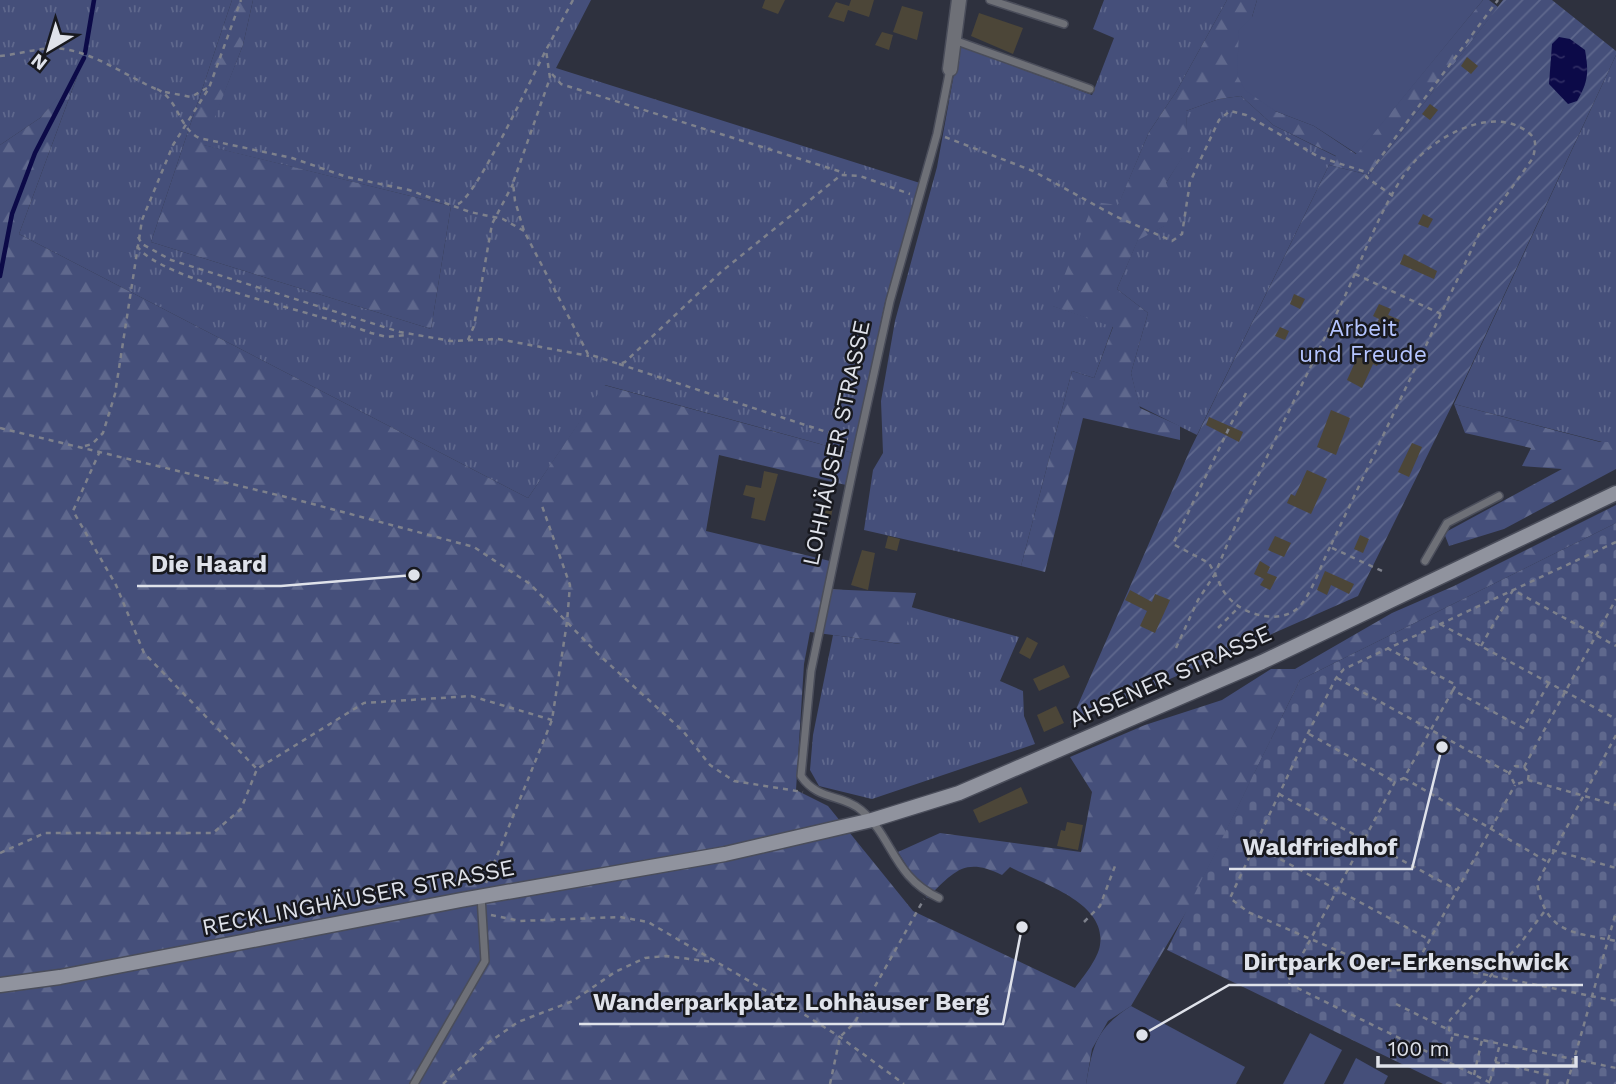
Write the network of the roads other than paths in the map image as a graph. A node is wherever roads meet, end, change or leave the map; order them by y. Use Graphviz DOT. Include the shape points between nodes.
graph roads {
  1 [pos="959,0"];
  2 [pos="990,0"];
  3 [pos="1064,24"];
  4 [pos="954,40"];
  5 [pos="950,69"];
  6 [pos="1090,89"];
  7 [pos="1616,494"];
  8 [pos="1499,496"];
  9 [pos="1425,561"];
  10 [pos="872,820"];
  11 [pos="725,854"];
  12 [pos="481,896"];
  13 [pos="939,898"];
  14 [pos="0,985"];
  15 [pos="414,1084"];
  1 -- 4 [label="street, LOHHÄUSER STRASSE"];
  2 -- 3 [label="lane"];
  4 -- 5 [label="street, LOHHÄUSER STRASSE"];
  4 -- 6 [label="lane"];
  5 -- 10 [label="lane, LOHHÄUSER STRASSE" via="937,134 890,301 811,671 801,776 809,788 857,807"];
  7 -- 10 [label="main road, AHSENER STRASSE" via="1262,662 959,793"];
  8 -- 9 [label="lane" via="1447,523"];
  10 -- 11 [label="main road, AHSENER STRASSE"];
  10 -- 13 [label="lane" via="895,863 927,893"];
  11 -- 12 [label="main road, RECKLINGHÄUSER STRASSE"];
  12 -- 14 [label="main road, RECKLINGHÄUSER STRASSE"];
  12 -- 15 [label="lane" via="485,961"];
}
